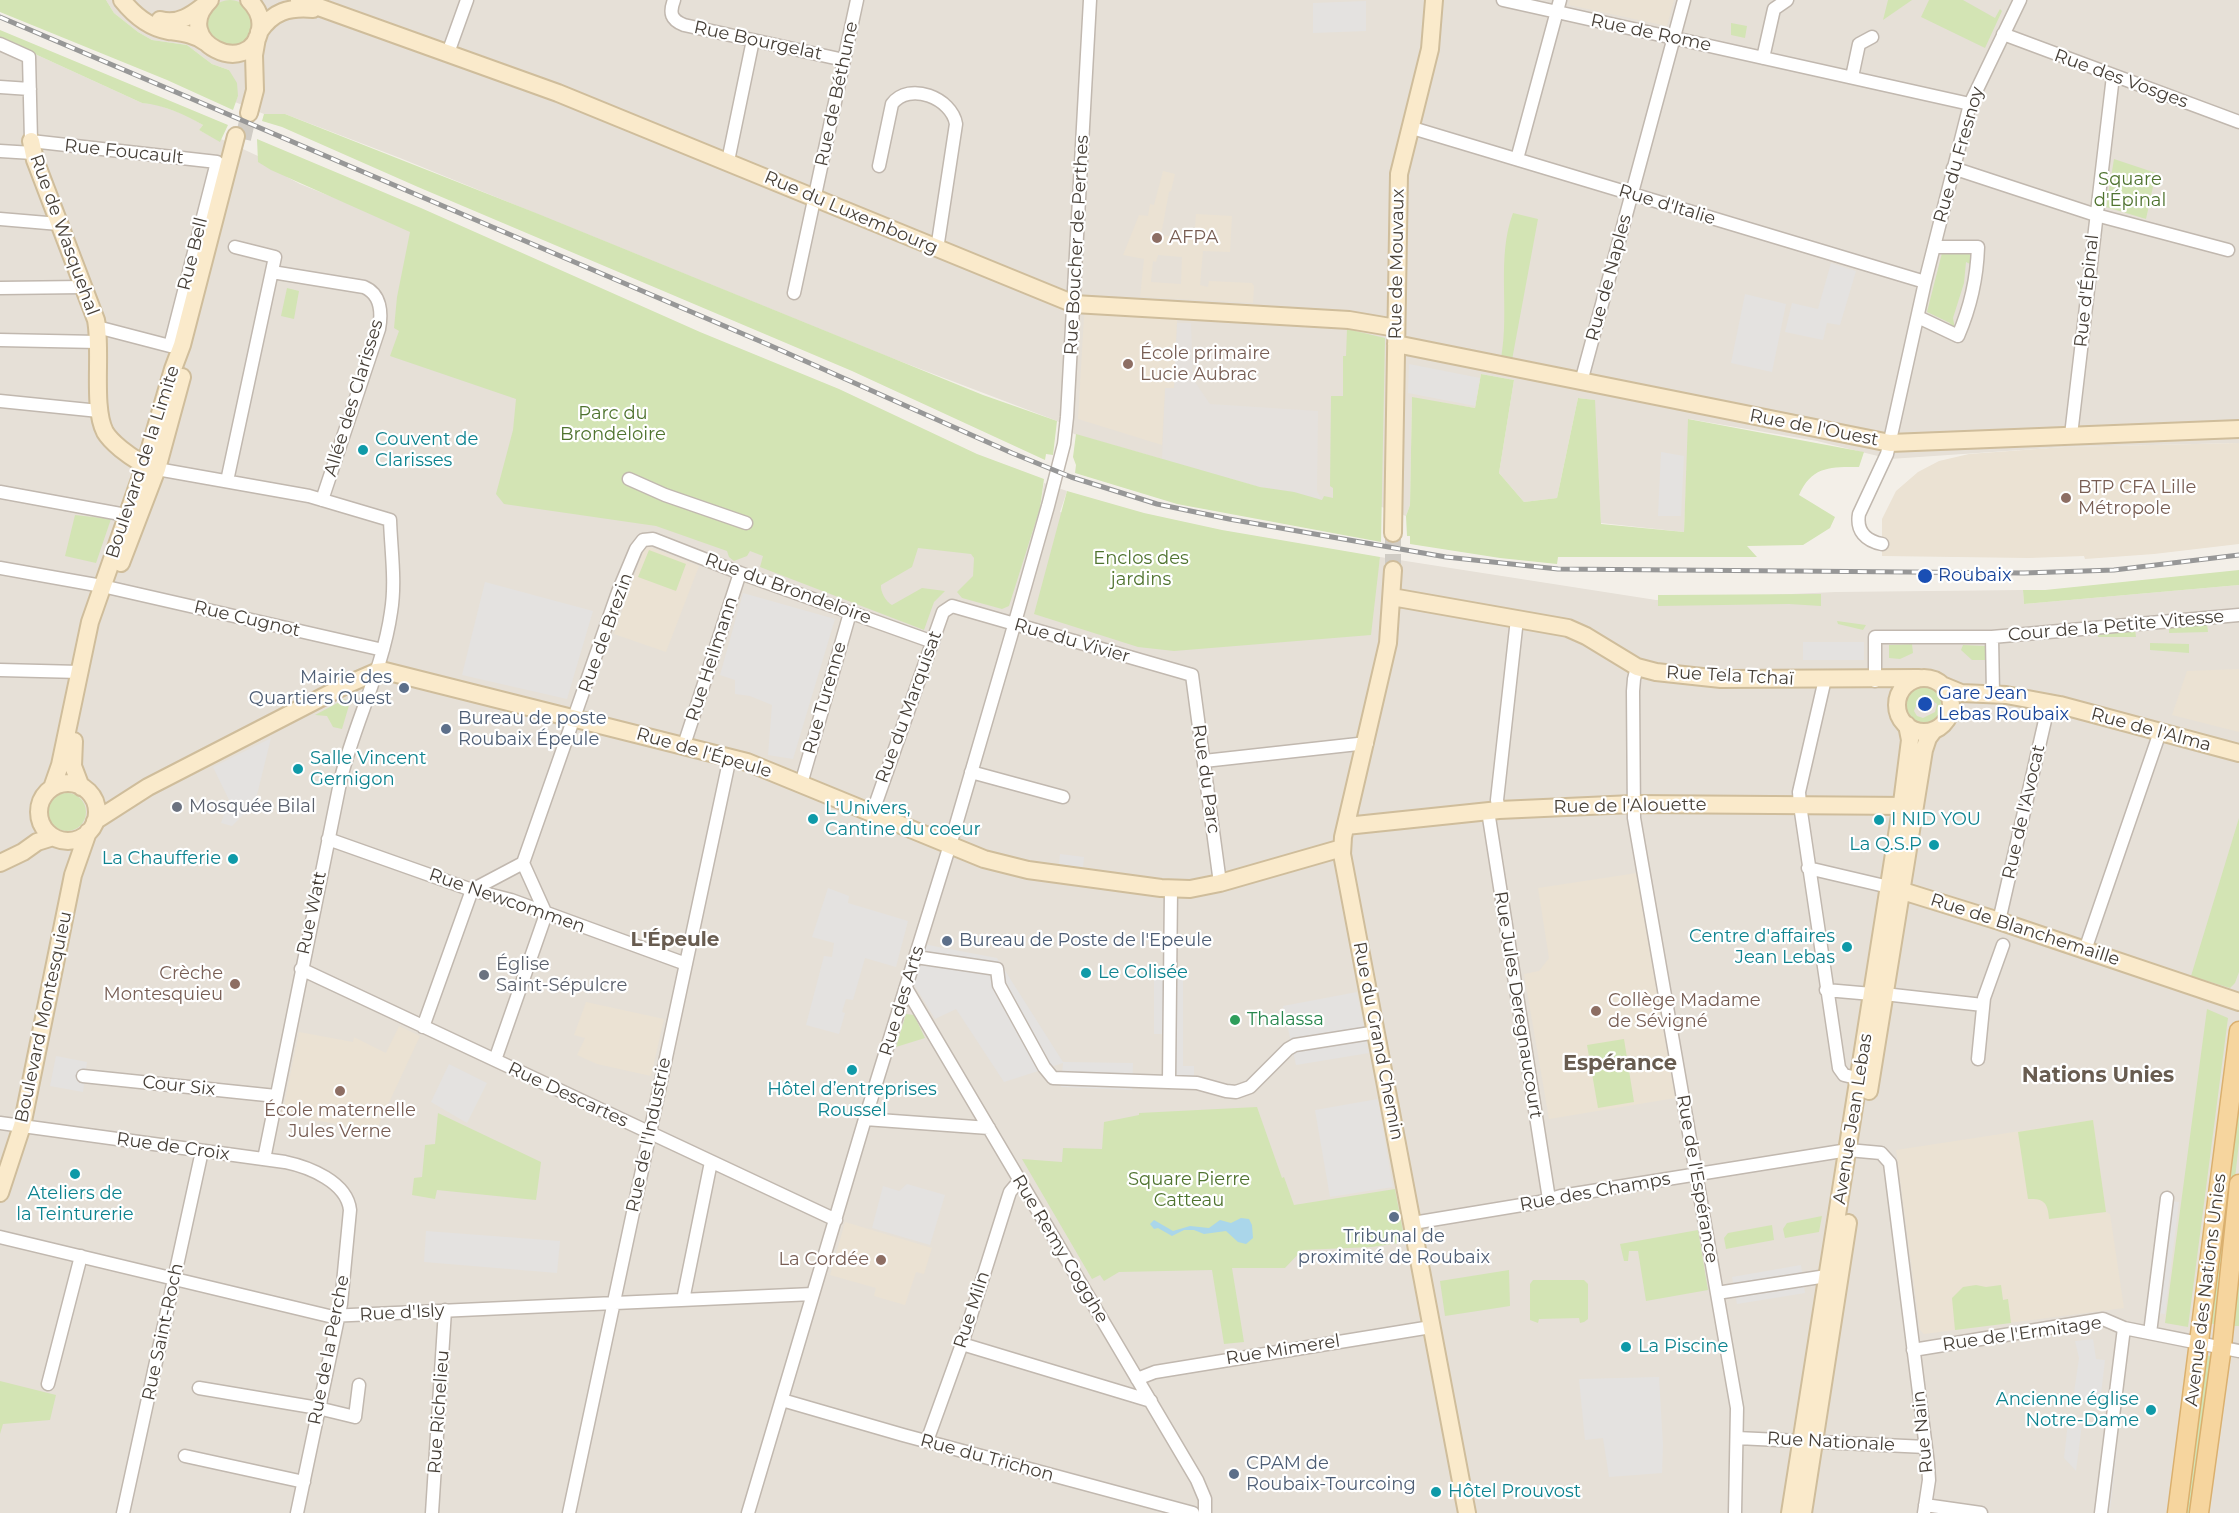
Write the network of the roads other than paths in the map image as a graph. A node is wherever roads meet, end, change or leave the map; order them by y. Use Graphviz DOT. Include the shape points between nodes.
graph roads {
  1 [pos="122,0"];
  2 [pos="133,0"];
  3 [pos="249,0"];
  4 [pos="299,0"];
  5 [pos="466,0"];
  6 [pos="674,0"];
  7 [pos="857,0"];
  8 [pos="1090,0"];
  9 [pos="1434,0"];
  10 [pos="1503,0"];
  11 [pos="1684,0"];
  12 [pos="1787,0"];
  13 [pos="2020,0"];
  14 [pos="209,1"];
  15 [pos="327,5"];
  16 [pos="1557,11"];
  17 [pos="258,34"];
  18 [pos="2003,34"];
  19 [pos="1872,37"];
  20 [pos="1674,38"];
  21 [pos="753,40"];
  22 [pos="205,42"];
  23 [pos="0,44"];
  24 [pos="220,53"];
  25 [pos="448,53"];
  26 [pos="1763,58"];
  27 [pos="844,60"];
  28 [pos="2113,76"];
  29 [pos="1852,77"];
  30 [pos="0,87"];
  31 [pos="30,89"];
  32 [pos="1970,104"];
  33 [pos="2239,122"];
  34 [pos="1409,127"];
  35 [pos="240,137"];
  36 [pos="32,147"];
  37 [pos="0,151"];
  38 [pos="1517,159"];
  39 [pos="728,161"];
  40 [pos="217,162"];
  41 [pos="879,166"];
  42 [pos="1953,168"];
  43 [pos="1632,194"];
  44 [pos="815,198"];
  45 [pos="2096,215"];
  46 [pos="0,219"];
  47 [pos="59,224"];
  48 [pos="235,247"];
  49 [pos="1934,247"];
  50 [pos="937,249"];
  51 [pos="2228,250"];
  52 [pos="272,272"];
  53 [pos="1925,282"];
  54 [pos="84,287"];
  55 [pos="0,288"];
  56 [pos="795,293"];
  57 [pos="1074,304"];
  58 [pos="1918,316"];
  59 [pos="98,334"];
  60 [pos="1396,336"];
  61 [pos="0,340"];
  62 [pos="1581,382"];
  63 [pos="0,401"];
  64 [pos="99,411"];
  65 [pos="2239,429"];
  66 [pos="2071,435"];
  67 [pos="1890,443"];
  68 [pos="151,467"];
  69 [pos="629,479"];
  70 [pos="226,482"];
  71 [pos="1053,488"];
  72 [pos="0,492"];
  73 [pos="322,500"];
  74 [pos="126,514"];
  75 [pos="390,520"];
  76 [pos="746,523"];
  77 [pos="1393,533"];
  78 [pos="643,540"];
  79 [pos="1882,544"];
  80 [pos="0,568"];
  81 [pos="1393,570"];
  82 [pos="740,573"];
  83 [pos="106,587"];
  84 [pos="1392,597"];
  85 [pos="952,606"];
  86 [pos="850,613"];
  87 [pos="2239,615"];
  88 [pos="1517,619"];
  89 [pos="1015,625"];
  90 [pos="1992,637"];
  91 [pos="933,642"];
  92 [pos="383,650"];
  93 [pos="1637,667"];
  94 [pos="0,670"];
  95 [pos="80,672"];
  96 [pos="376,672"];
  97 [pos="1192,675"];
  98 [pos="1919,678"];
  99 [pos="1825,679"];
  100 [pos="1872,679"];
  101 [pos="1944,686"];
  102 [pos="1993,694"];
  103 [pos="2049,703"];
  104 [pos="1897,705"];
  105 [pos="1951,712"];
  106 [pos="574,718"];
  107 [pos="1907,725"];
  108 [pos="1934,730"];
  109 [pos="2160,732"];
  110 [pos="1367,742"];
  111 [pos="684,745"];
  112 [pos="2239,753"];
  113 [pos="730,757"];
  114 [pos="1204,761"];
  115 [pos="972,772"];
  116 [pos="801,784"];
  117 [pos="148,787"];
  118 [pos="52,788"];
  119 [pos="85,790"];
  120 [pos="1063,797"];
  121 [pos="1633,804"];
  122 [pos="1800,805"];
  123 [pos="1908,806"];
  124 [pos="1493,811"];
  125 [pos="39,814"];
  126 [pos="872,814"];
  127 [pos="1346,826"];
  128 [pos="92,827"];
  129 [pos="57,839"];
  130 [pos="328,839"];
  131 [pos="950,845"];
  132 [pos="1342,848"];
  133 [pos="3,862"];
  134 [pos="523,863"];
  135 [pos="1808,868"];
  136 [pos="73,875"];
  137 [pos="1220,883"];
  138 [pos="1895,888"];
  139 [pos="1171,889"];
  140 [pos="472,890"];
  141 [pos="546,914"];
  142 [pos="1999,921"];
  143 [pos="2002,945"];
  144 [pos="2085,950"];
  145 [pos="916,957"];
  146 [pos="686,964"];
  147 [pos="301,969"];
  148 [pos="906,988"];
  149 [pos="1826,990"];
  150 [pos="1878,994"];
  151 [pos="2239,1002"];
  152 [pos="1983,1005"];
  153 [pos="423,1027"];
  154 [pos="2239,1031"];
  155 [pos="1377,1032"];
  156 [pos="1978,1059"];
  157 [pos="495,1060"];
  158 [pos="83,1076"];
  159 [pos="1865,1080"];
  160 [pos="1169,1082"];
  161 [pos="276,1096"];
  162 [pos="865,1119"];
  163 [pos="0,1123"];
  164 [pos="22,1126"];
  165 [pos="989,1128"];
  166 [pos="650,1133"];
  167 [pos="1854,1150"];
  168 [pos="202,1151"];
  169 [pos="264,1159"];
  170 [pos="711,1162"];
  171 [pos="1695,1173"];
  172 [pos="1020,1180"];
  173 [pos="2239,1184"];
  174 [pos="340,1188"];
  175 [pos="0,1193"];
  176 [pos="2167,1198"];
  177 [pos="1549,1199"];
  178 [pos="836,1220"];
  179 [pos="1413,1223"];
  180 [pos="0,1237"];
  181 [pos="81,1256"];
  182 [pos="1834,1275"];
  183 [pos="174,1278"];
  184 [pos="1717,1293"];
  185 [pos="813,1294"];
  186 [pos="683,1300"];
  187 [pos="614,1303"];
  188 [pos="445,1310"];
  189 [pos="338,1316"];
  190 [pos="1431,1327"];
  191 [pos="2124,1328"];
  192 [pos="2150,1333"];
  193 [pos="2200,1341"];
  194 [pos="962,1344"];
  195 [pos="2230,1348"];
  196 [pos="1913,1350"];
  197 [pos="1137,1379"];
  198 [pos="48,1384"];
  199 [pos="359,1385"];
  200 [pos="199,1388"];
  201 [pos="782,1400"];
  202 [pos="1151,1401"];
  203 [pos="318,1408"];
  204 [pos="1737,1438"];
  205 [pos="1808,1441"];
  206 [pos="927,1442"];
  207 [pos="1926,1447"];
  208 [pos="185,1456"];
  209 [pos="304,1482"];
  210 [pos="1925,1509"];
  211 [pos="123,1513"];
  212 [pos="297,1513"];
  213 [pos="432,1513"];
  214 [pos="568,1513"];
  215 [pos="748,1513"];
  216 [pos="1193,1513"];
  217 [pos="1205,1513"];
  218 [pos="1467,1513"];
  219 [pos="1735,1513"];
  220 [pos="1790,1513"];
  221 [pos="1803,1513"];
  222 [pos="1981,1513"];
  223 [pos="2102,1513"];
  224 [pos="2177,1513"];
  225 [pos="2199,1513"];
  1 -- 22 [label="main road" via="153,26 191,34"];
  2 -- 14 [label="main road" via="149,15 169,22 188,17"];
  3 -- 17 [label="main road" via="259,16"];
  4 -- 15 [label="main road, Rue du Luxembourg"];
  5 -- 25 [label="street"];
  6 -- 21 [label="street, Rue Bourgelat" via="671,14 684,25"];
  7 -- 27 [label="street, Rue de Béthune"];
  8 -- 57 [label="street, Rue Boucher de Perthes"];
  9 -- 34 [label="main road, Rue de Mouvaux" via="1430,49"];
  10 -- 16 [label="street, Rue de Rome"];
  11 -- 20 [label="street, Rue de Naples"];
  12 -- 26 [label="street" via="1774,9"];
  13 -- 18 [label="street, Rue du Fresnoy"];
  14 -- 22 [label="main road" via="199,23"];
  15 -- 17 [label="main road, Rue du Luxembourg" via="286,10 270,18"];
  15 -- 25 [label="main road, Rue du Luxembourg"];
  16 -- 20 [label="street, Rue de Rome"];
  16 -- 38 [label="street"];
  17 -- 24 [label="main road, Rue du Luxembourg" via="240,52"];
  17 -- 24 [label="main road" via="255,90 246,112 245,74"];
  18 -- 28 [label="street, Rue des Vosges"];
  18 -- 32 [label="street, Rue du Fresnoy"];
  19 -- 29 [label="street" via="1859,44"];
  20 -- 26 [label="street, Rue de Rome"];
  20 -- 43 [label="street, Rue de Naples"];
  21 -- 27 [label="street, Rue Bourgelat"];
  21 -- 39 [label="street"];
  22 -- 24 [label="main road"];
  23 -- 31 [label="street, Rue de Wasquehal" via="28,57"];
  25 -- 39 [label="main road, Rue du Luxembourg"];
  26 -- 29 [label="street, Rue de Rome"];
  27 -- 44 [label="street, Rue de Béthune"];
  28 -- 33 [label="street, Rue des Vosges"];
  28 -- 45 [label="street, Rue d'Épinal"];
  29 -- 32 [label="street, Rue de Rome"];
  30 -- 31 [label="street"];
  31 -- 36 [label="street, Rue de Wasquehal"];
  32 -- 42 [label="street, Rue du Fresnoy"];
  34 -- 38 [label="street, Rue d'Italie"];
  34 -- 60 [label="main road, Rue de Mouvaux" via="1398,174"];
  35 -- 68 [label="main road, Boulevard de la Limite"];
  36 -- 37 [label="street, Rue Foucault"];
  36 -- 40 [label="street, Rue Foucault"];
  36 -- 47 [label="main road, Rue de Wasquehal"];
  38 -- 43 [label="street, Rue d'Italie"];
  39 -- 44 [label="main road, Rue du Luxembourg"];
  40 -- 59 [label="street, Rue Bell" via="170,346"];
  41 -- 50 [label="street" via="896,99 908,94 932,96 952,111 956,124"];
  42 -- 45 [label="street"];
  42 -- 49 [label="street, Rue du Fresnoy"];
  43 -- 53 [label="street, Rue d'Italie"];
  43 -- 62 [label="street, Rue de Naples"];
  44 -- 50 [label="main road, Rue du Luxembourg"];
  44 -- 56 [label="street, Rue de Béthune"];
  45 -- 51 [label="street"];
  45 -- 66 [label="street, Rue d'Épinal"];
  46 -- 47 [label="street"];
  47 -- 54 [label="main road, Rue de Wasquehal"];
  48 -- 52 [label="street" via="275,257"];
  49 -- 53 [label="street, Rue du Fresnoy"];
  49 -- 58 [label="street, Rue du Fresnoy" via="1978,247 1975,285 1958,336"];
  50 -- 57 [label="main road, Rue du Luxembourg"];
  52 -- 70 [label="street"];
  52 -- 73 [label="street, Allée des Clarisses" via="364,288 373,293 380,308 379,329"];
  53 -- 58 [label="street, Rue du Fresnoy"];
  54 -- 55 [label="street"];
  54 -- 59 [label="main road, Rue de Wasquehal"];
  57 -- 60 [label="main road, Rue du Luxembourg" via="1341,320"];
  57 -- 71 [label="street, Rue Boucher de Perthes" via="1066,430"];
  58 -- 67 [label="street, Rue du Fresnoy"];
  59 -- 61 [label="street"];
  59 -- 64 [label="main road, Rue de Wasquehal"];
  60 -- 62 [label="main road, Rue de l'Ouest"];
  60 -- 77 [label="main road, Rue de Mouvaux"];
  62 -- 67 [label="main road, Rue de l'Ouest"];
  63 -- 64 [label="street"];
  64 -- 68 [label="main road, Rue de Wasquehal" via="112,441"];
  65 -- 66 [label="main road, Rue de l'Ouest"];
  66 -- 67 [label="main road, Rue de l'Ouest"];
  67 -- 79 [label="street, Rue du Fresnoy" via="1858,519 1864,536"];
  68 -- 70 [label="street, Rue de Wasquehal"];
  68 -- 74 [label="main road, Boulevard de la Limite"];
  68 -- 83 [label="main road, Boulevard de la Limite"];
  69 -- 76 [label="street"];
  70 -- 73 [label="street, Rue de Wasquehal"];
  71 -- 89 [label="street, Rue des Arts"];
  72 -- 74 [label="street"];
  73 -- 75 [label="street, Rue de Wasquehal"];
  74 -- 83 [label="main road, Boulevard de la Limite"];
  75 -- 92 [label="street, Rue Watt" via="393,596"];
  78 -- 82 [label="street, Rue du Brondeloire" via="653,539"];
  78 -- 106 [label="street, Rue de Brezin" via="618,592"];
  80 -- 83 [label="street, Rue Cugnot"];
  81 -- 84 [label="main road, Rue du Grand Chemin"];
  82 -- 86 [label="street, Rue du Brondeloire"];
  82 -- 111 [label="street, Rue Heilmann"];
  83 -- 92 [label="street, Rue Cugnot"];
  83 -- 95 [label="main road, Boulevard de la Limite" via="90,622"];
  83 -- 119 [label="main road, Boulevard de la Limite" via="72,751 73,766"];
  84 -- 88 [label="main road, Rue Tela Tchaï"];
  84 -- 110 [label="main road, Rue du Grand Chemin" via="1388,643"];
  85 -- 89 [label="street, Rue du Vivier"];
  85 -- 91 [label="street, Rue du Marquisat" via="943,612"];
  86 -- 91 [label="street, Rue du Brondeloire"];
  86 -- 116 [label="street, Rue Turenne"];
  87 -- 90 [label="street, Cour de la Petite Vitesse"];
  88 -- 93 [label="main road, Rue Tela Tchaï" via="1574,630"];
  88 -- 124 [label="street, Rue Jules Deregnaucourt"];
  89 -- 97 [label="street, Rue du Vivier"];
  89 -- 115 [label="street, Rue des Arts"];
  90 -- 100 [label="street, Cour de la Petite Vitesse" via="1875,637"];
  90 -- 102 [label="street"];
  91 -- 126 [label="street, Rue du Marquisat"];
  92 -- 96 [label="street, Rue Watt"];
  93 -- 99 [label="main road, Rue Tela Tchaï" via="1714,679"];
  93 -- 121 [label="street, Rue de l'Espérance"];
  94 -- 95 [label="street"];
  95 -- 118 [label="main road, Boulevard de la Limite"];
  96 -- 106 [label="main road, Rue de l'Épeule" via="393,672"];
  96 -- 117 [label="main road, Rue de l'Épeule"];
  96 -- 130 [label="street, Rue Watt" via="349,748"];
  97 -- 114 [label="street, Rue du Parc"];
  98 -- 100 [label="main road, Rue Tela Tchaï"];
  98 -- 101 [label="main road" via="1932,678"];
  98 -- 104 [label="main road" via="1905,686"];
  99 -- 100 [label="main road, Rue Tela Tchaï"];
  99 -- 122 [label="street" via="1799,792"];
  100 -- 104 [label="main road" via="1890,692"];
  101 -- 102 [label="main road, Rue de l'Alma" via="1961,693"];
  101 -- 105 [label="main road" via="1951,698"];
  102 -- 103 [label="main road, Rue de l'Alma"];
  102 -- 105 [label="main road, Rue de l'Alma" via="1964,703"];
  103 -- 109 [label="main road, Rue de l'Alma"];
  103 -- 142 [label="street, Rue de l'Avocat"];
  104 -- 107 [label="main road"];
  105 -- 108 [label="main road" via="1945,723"];
  106 -- 111 [label="main road, Rue de l'Épeule"];
  106 -- 134 [label="street, Rue de Brezin"];
  107 -- 108 [label="main road" via="1920,732"];
  107 -- 123 [label="main road, Avenue Jean Lebas"];
  108 -- 123 [label="main road, Avenue Jean Lebas" via="1928,738"];
  109 -- 112 [label="main road, Rue de l'Alma"];
  109 -- 144 [label="street"];
  110 -- 114 [label="street"];
  110 -- 127 [label="main road, Rue du Grand Chemin"];
  111 -- 113 [label="main road, Rue de l'Épeule"];
  113 -- 116 [label="main road, Rue de l'Épeule"];
  113 -- 146 [label="street, Rue de l'Industrie"];
  114 -- 137 [label="street, Rue du Parc"];
  115 -- 120 [label="street"];
  115 -- 131 [label="street, Rue des Arts"];
  116 -- 126 [label="main road, Rue de l'Épeule"];
  117 -- 119 [label="main road, Rue de l'Épeule" via="115,799"];
  117 -- 128 [label="main road, Rue de l'Épeule"];
  118 -- 119 [label="main road" via="64,784"];
  118 -- 125 [label="main road" via="41,801"];
  119 -- 128 [label="main road" via="96,806"];
  121 -- 122 [label="main road, Rue de l'Alouette"];
  121 -- 124 [label="main road, Rue de l'Alouette"];
  121 -- 171 [label="street, Rue de l'Espérance"];
  122 -- 123 [label="main road, Rue de l'Alouette"];
  122 -- 135 [label="street"];
  123 -- 138 [label="main road, Avenue Jean Lebas"];
  124 -- 127 [label="main road, Rue de l'Alouette"];
  124 -- 177 [label="street, Rue Jules Deregnaucourt"];
  125 -- 129 [label="main road" via="43,828"];
  125 -- 133 [label="main road" via="25,842"];
  126 -- 131 [label="main road, Rue de l'Épeule"];
  127 -- 132 [label="main road, Rue du Grand Chemin"];
  128 -- 129 [label="main road" via="75,840"];
  128 -- 136 [label="main road, Boulevard Montesquieu"];
  129 -- 133 [label="main road" via="37,842"];
  129 -- 136 [label="main road, Boulevard Montesquieu" via="71,858"];
  130 -- 140 [label="street, Rue Newcommen"];
  130 -- 147 [label="street, Rue Watt"];
  131 -- 139 [label="main road, Rue de l'Épeule" via="1013,868"];
  131 -- 145 [label="street, Rue des Arts"];
  132 -- 137 [label="main road, Rue de l'Épeule"];
  132 -- 155 [label="main road, Rue du Grand Chemin"];
  134 -- 140 [label="street"];
  134 -- 141 [label="street"];
  135 -- 138 [label="street, Rue de Blanchemaille"];
  135 -- 149 [label="street"];
  136 -- 164 [label="main road, Boulevard Montesquieu"];
  137 -- 139 [label="main road, Rue de l'Épeule"];
  138 -- 142 [label="main road, Rue de Blanchemaille"];
  138 -- 150 [label="main road, Avenue Jean Lebas"];
  139 -- 160 [label="street"];
  140 -- 141 [label="street, Rue Newcommen"];
  140 -- 153 [label="street"];
  141 -- 146 [label="street, Rue Newcommen"];
  141 -- 157 [label="street"];
  142 -- 144 [label="main road, Rue de Blanchemaille"];
  143 -- 152 [label="street"];
  144 -- 151 [label="main road, Rue de Blanchemaille"];
  145 -- 148 [label="street, Rue des Arts"];
  145 -- 160 [label="street" via="998,969 999,985 1053,1078"];
  146 -- 166 [label="street, Rue de l'Industrie"];
  147 -- 153 [label="street, Rue Descartes"];
  147 -- 161 [label="street, Rue Watt"];
  148 -- 162 [label="street, Rue des Arts"];
  148 -- 165 [label="street, Rue Remy Cogghe"];
  149 -- 150 [label="street"];
  149 -- 159 [label="street" via="1839,1068 1844,1075"];
  150 -- 152 [label="street"];
  150 -- 159 [label="main road, Avenue Jean Lebas"];
  152 -- 156 [label="street"];
  153 -- 157 [label="street, Rue Descartes"];
  154 -- 193 [label="main road, Avenue des Nations Unies"];
  155 -- 160 [label="street" via="1295,1045 1250,1087 1236,1092 1197,1083"];
  155 -- 179 [label="main road, Rue du Grand Chemin"];
  157 -- 166 [label="street, Rue Descartes"];
  158 -- 161 [label="street, Cour Six"];
  159 -- 167 [label="main road, Avenue Jean Lebas"];
  161 -- 169 [label="street, Rue Watt"];
  162 -- 165 [label="street"];
  162 -- 178 [label="street, Rue des Arts"];
  163 -- 164 [label="street, Rue de Croix"];
  164 -- 168 [label="street, Rue de Croix"];
  164 -- 175 [label="main road, Boulevard Montesquieu"];
  165 -- 172 [label="street, Rue Remy Cogghe"];
  166 -- 170 [label="street, Rue Descartes"];
  166 -- 187 [label="street, Rue de l'Industrie"];
  167 -- 171 [label="street, Rue des Champs"];
  167 -- 182 [label="main road, Avenue Jean Lebas"];
  167 -- 196 [label="street, Rue Nain" via="1881,1153 1890,1162"];
  168 -- 169 [label="street, Rue de Croix"];
  168 -- 183 [label="street, Rue Saint-Roch"];
  169 -- 174 [label="street, Rue de Croix" via="298,1165"];
  170 -- 178 [label="street, Rue Descartes"];
  170 -- 186 [label="street"];
  171 -- 177 [label="street, Rue des Champs"];
  171 -- 184 [label="street, Rue de l'Espérance"];
  172 -- 194 [label="street, Rue Miln" via="1010,1192"];
  172 -- 197 [label="street, Rue Remy Cogghe"];
  173 -- 195 [label="main road, Avenue des Nations Unies"];
  174 -- 189 [label="street, Rue de la Perche" via="348,1200 350,1216"];
  176 -- 192 [label="street"];
  177 -- 179 [label="street, Rue des Champs"];
  178 -- 185 [label="street, Rue des Arts"];
  179 -- 190 [label="main road, Rue du Grand Chemin"];
  180 -- 181 [label="street, Rue d'Isly"];
  181 -- 183 [label="street, Rue d'Isly"];
  181 -- 198 [label="street"];
  182 -- 184 [label="street"];
  182 -- 205 [label="main road, Avenue Jean Lebas"];
  183 -- 189 [label="street, Rue d'Isly"];
  183 -- 211 [label="street, Rue Saint-Roch"];
  184 -- 204 [label="street, Rue de l'Espérance" via="1737,1408"];
  185 -- 186 [label="street, Rue d'Isly"];
  185 -- 201 [label="street, Rue des Arts"];
  186 -- 187 [label="street, Rue d'Isly"];
  187 -- 188 [label="street, Rue d'Isly"];
  187 -- 214 [label="street, Rue de l'Industrie"];
  188 -- 189 [label="street, Rue d'Isly"];
  188 -- 213 [label="street, Rue Richelieu"];
  189 -- 203 [label="street, Rue de la Perche"];
  190 -- 197 [label="street, Rue Mimerel" via="1148,1373"];
  190 -- 218 [label="main road, Rue du Grand Chemin"];
  191 -- 192 [label="street, Rue de l'Ermitage"];
  191 -- 196 [label="street, Rue de l'Ermitage" via="2099,1320"];
  191 -- 223 [label="street"];
  192 -- 193 [label="street, Rue de l'Ermitage"];
  193 -- 195 [label="street, Rue de l'Ermitage"];
  193 -- 224 [label="main road, Avenue des Nations Unies"];
  194 -- 202 [label="street"];
  194 -- 206 [label="street, Rue Miln"];
  195 -- 225 [label="main road, Avenue des Nations Unies"];
  196 -- 207 [label="street, Rue Nain"];
  197 -- 202 [label="street, Rue Remy Cogghe"];
  199 -- 203 [label="street" via="355,1417"];
  200 -- 203 [label="street"];
  201 -- 206 [label="street, Rue du Trichon"];
  201 -- 215 [label="street, Rue des Arts"];
  202 -- 217 [label="street, Rue Remy Cogghe" via="1197,1480"];
  203 -- 209 [label="street, Rue de la Perche"];
  204 -- 205 [label="street, Rue Nationale"];
  204 -- 219 [label="street, Rue de l'Espérance"];
  205 -- 207 [label="street, Rue Nationale"];
  205 -- 220 [label="main road, Avenue Jean Lebas"];
  205 -- 221 [label="main road, Avenue Jean Lebas"];
  206 -- 216 [label="street, Rue du Trichon"];
  207 -- 210 [label="street, Rue Nain" via="1929,1471"];
  208 -- 209 [label="street"];
  209 -- 212 [label="street, Rue de la Perche"];
  210 -- 222 [label="street"];
}
